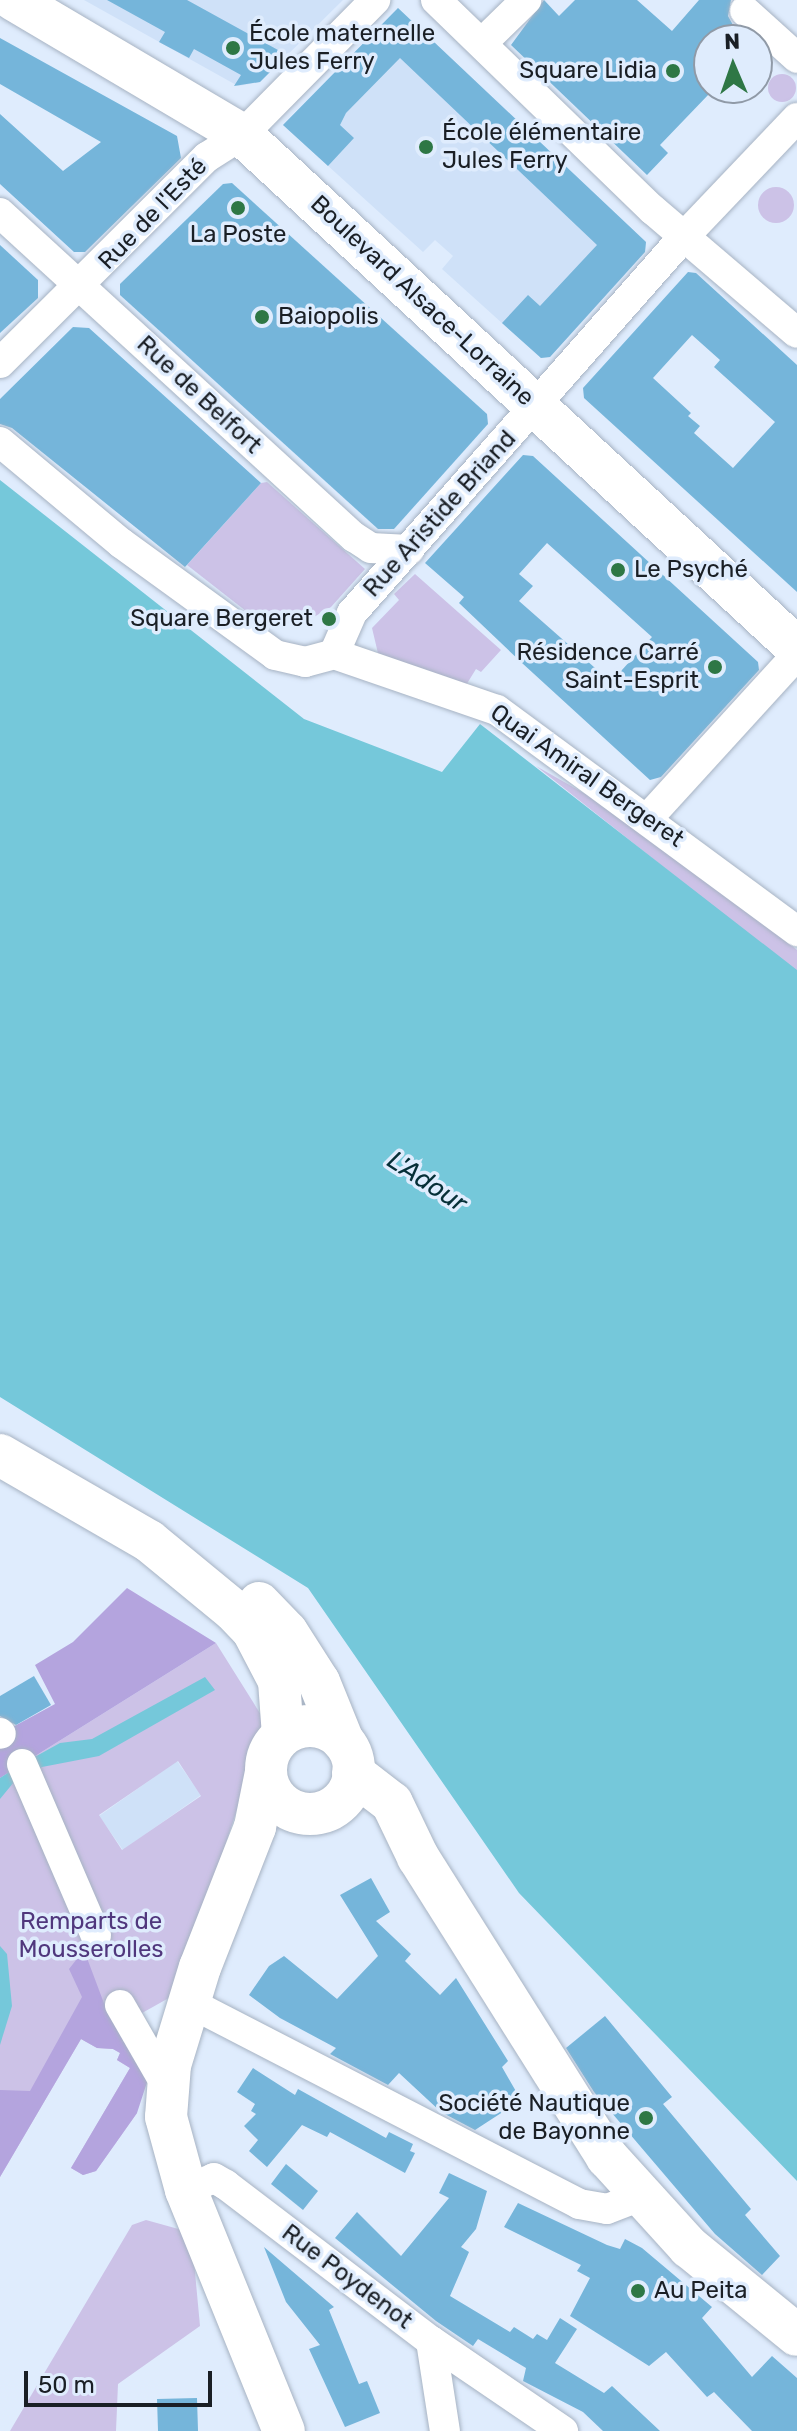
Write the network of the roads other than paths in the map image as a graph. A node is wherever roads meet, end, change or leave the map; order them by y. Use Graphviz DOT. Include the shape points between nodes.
graph roads {
  1 [pos="375,0"];
  2 [pos="436,0"];
  3 [pos="526,0"];
  4 [pos="36,5"];
  5 [pos="745,11"];
  6 [pos="482,43"];
  7 [pos="797,58"];
  8 [pos="797,118"];
  9 [pos="242,135"];
  10 [pos="0,213"];
  11 [pos="684,237"];
  12 [pos="78,285"];
  13 [pos="797,333"];
  14 [pos="0,363"];
  15 [pos="535,407"];
  16 [pos="0,442"];
  17 [pos="409,550"];
  18 [pos="797,648"];
  19 [pos="334,654"];
  20 [pos="797,655"];
  21 [pos="648,818"];
  22 [pos="797,931"];
  23 [pos="0,1455"];
  24 [pos="149,1541"];
  25 [pos="283,1735"];
  26 [pos="26,1770"];
  27 [pos="266,1772"];
  28 [pos="333,1783"];
  29 [pos="255,1827"];
  30 [pos="96,1936"];
  31 [pos="190,2003"];
  32 [pos="120,2005"];
  33 [pos="166,2085"];
  34 [pos="186,2190"];
  35 [pos="639,2197"];
  36 [pos="797,2335"];
  37 [pos="431,2341"];
  38 [pos="284,2431"];
  39 [pos="445,2431"];
  40 [pos="563,2431"];
  1 -- 9 [label="street, Rue de l'Esté"];
  2 -- 6 [label="street"];
  3 -- 6 [label="street"];
  4 -- 9 [label="main road, Boulevard Alsace-Lorraine"];
  5 -- 7 [label="street"];
  6 -- 11 [label="street"];
  8 -- 11 [label="street, Rue Aristide Briand"];
  9 -- 12 [label="street, Rue de l'Esté" via="207,157"];
  9 -- 15 [label="main road, Boulevard Alsace-Lorraine"];
  10 -- 12 [label="street, Rue de Belfort"];
  11 -- 13 [label="street"];
  11 -- 15 [label="street, Rue Aristide Briand"];
  12 -- 14 [label="street, Rue de l'Esté"];
  12 -- 17 [label="street, Rue de Belfort" via="354,537 371,548"];
  15 -- 17 [label="street, Rue Aristide Briand"];
  15 -- 18 [label="main road, Boulevard Alsace-Lorraine"];
  16 -- 19 [label="street, Quai Amiral Bergeret" via="121,543 275,655 305,662"];
  17 -- 19 [label="street, Rue Aristide Briand" via="352,613"];
  19 -- 21 [label="street, Quai Amiral Bergeret" via="497,710"];
  20 -- 21 [label="street"];
  21 -- 22 [label="street, Quai Amiral Bergeret"];
  23 -- 24 [label="main road"];
  24 -- 25 [label="main road" via="253,1631 279,1681"];
  24 -- 28 [label="main road" via="171,1543 273,1614 319,1682"];
  25 -- 27 [label="main road" via="268,1755"];
  25 -- 28 [label="main road" via="295,1728 321,1727"];
  26 -- 30 [label="street"];
  27 -- 28 [label="main road" via="280,1801"];
  27 -- 29 [label="main road"];
  28 -- 29 [label="main road"];
  28 -- 35 [label="main road" via="418,1857 588,2132"];
  29 -- 31 [label="main road"];
  31 -- 33 [label="main road"];
  31 -- 35 [label="street" via="579,2204 607,2209"];
  32 -- 33 [label="street"];
  33 -- 34 [label="main road" via="166,2117"];
  34 -- 37 [label="street, Rue Poydenot" via="214,2178 226,2185"];
  34 -- 38 [label="main road"];
  35 -- 36 [label="main road" via="689,2247"];
  37 -- 39 [label="street, Rue Poydenot"];
  37 -- 40 [label="street"];
}
